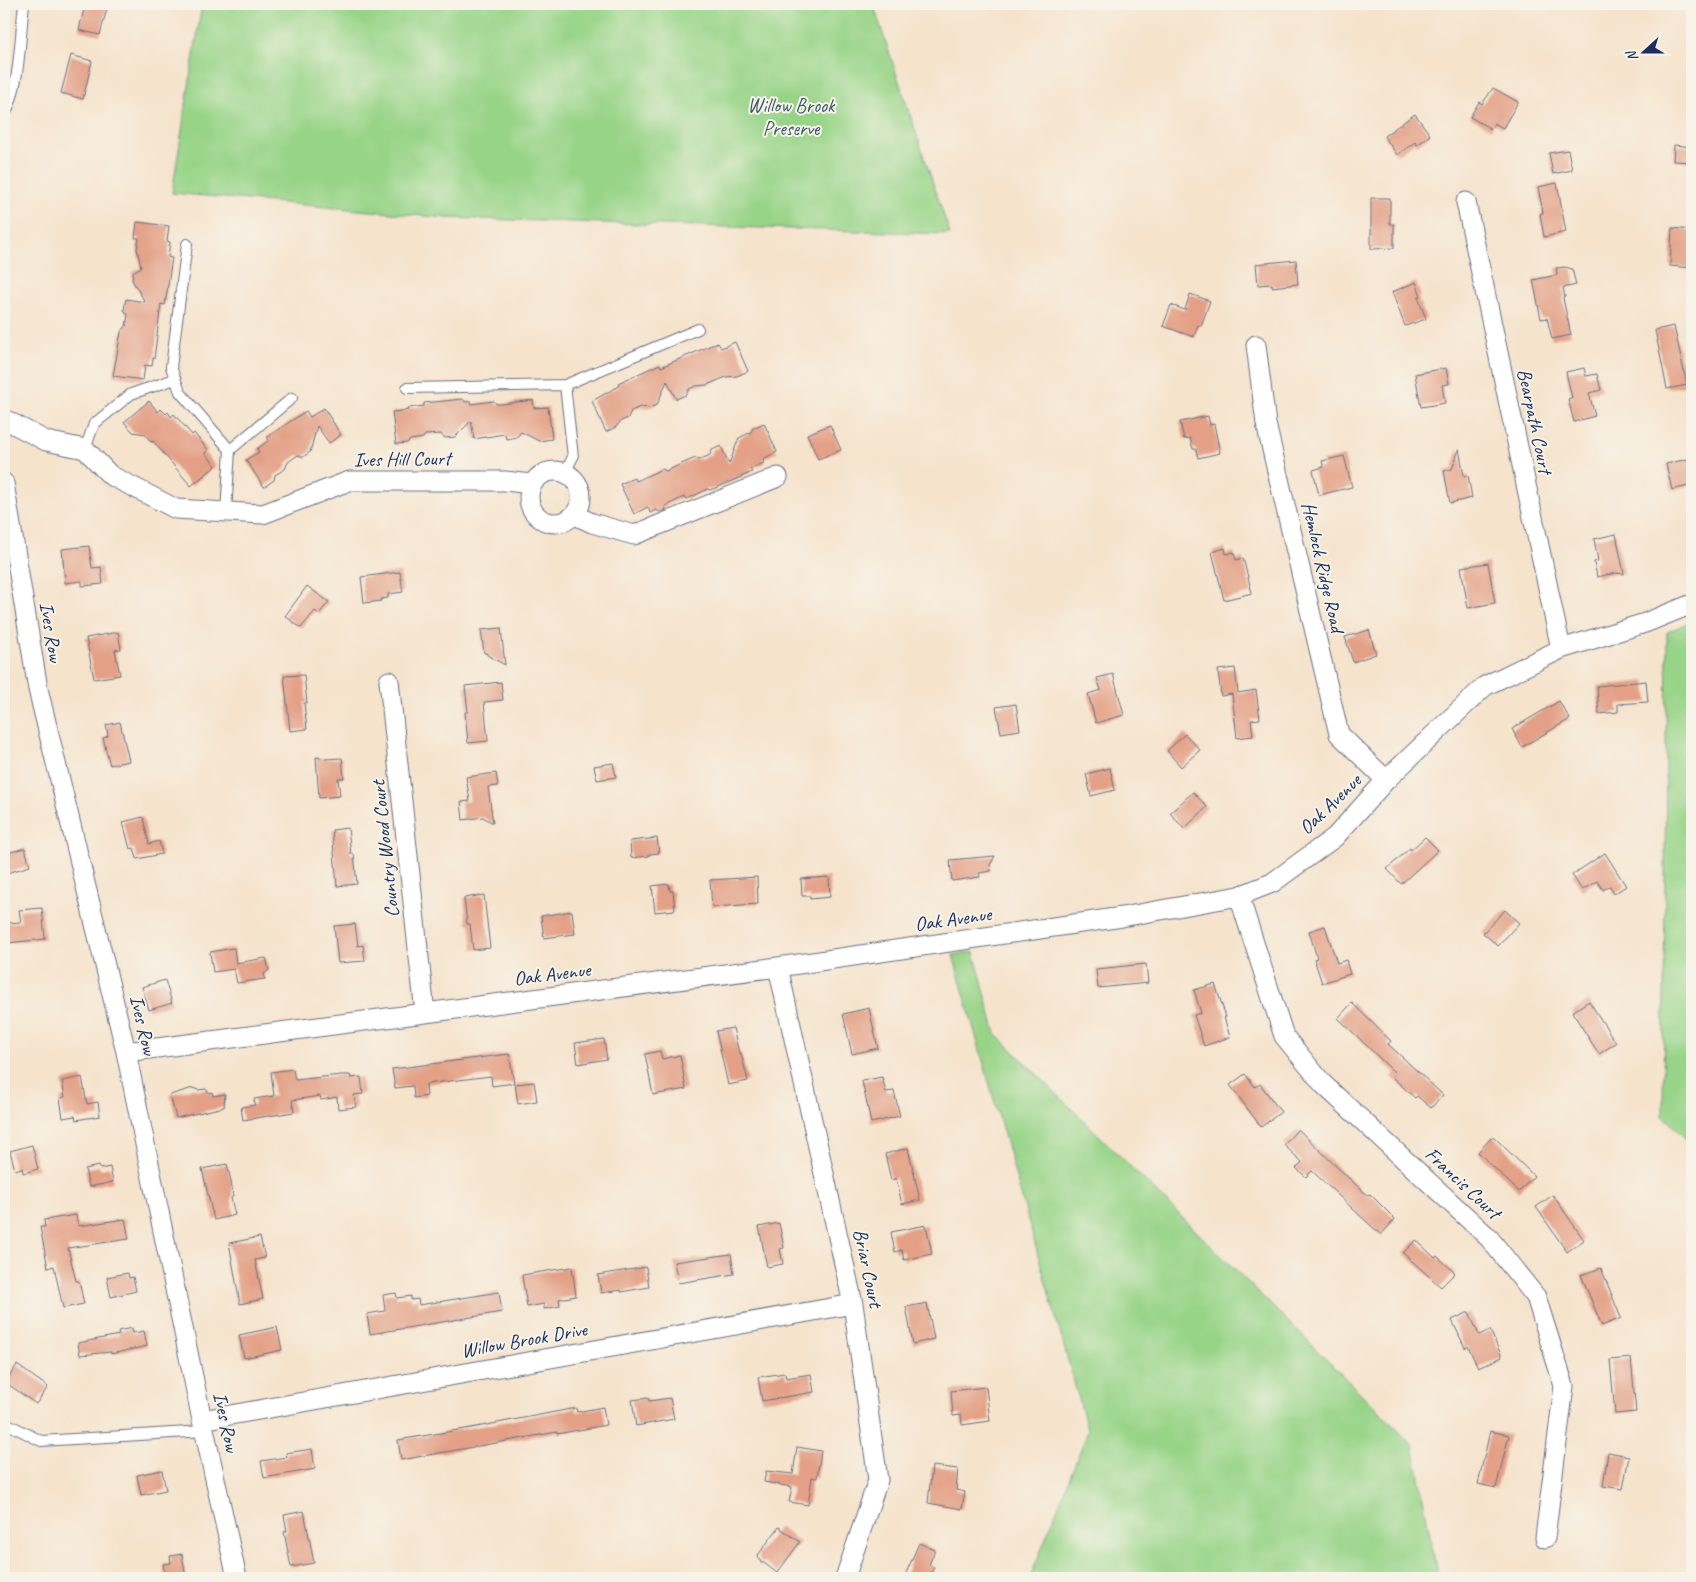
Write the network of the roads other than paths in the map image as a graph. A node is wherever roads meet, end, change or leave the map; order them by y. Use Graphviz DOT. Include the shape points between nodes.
graph roads {
  1 [pos="24,4"];
  2 [pos="4,115"];
  3 [pos="1466,202"];
  4 [pos="187,244"];
  5 [pos="698,329"];
  6 [pos="1256,345"];
  7 [pos="175,379"];
  8 [pos="565,385"];
  9 [pos="407,388"];
  10 [pos="292,398"];
  11 [pos="4,419"];
  12 [pos="85,449"];
  13 [pos="230,450"];
  14 [pos="565,472"];
  15 [pos="778,476"];
  16 [pos="4,483"];
  17 [pos="532,484"];
  18 [pos="226,512"];
  19 [pos="575,515"];
  20 [pos="1692,604"];
  21 [pos="1561,649"];
  22 [pos="389,681"];
  23 [pos="1386,780"];
  24 [pos="1239,896"];
  25 [pos="778,967"];
  26 [pos="425,1012"];
  27 [pos="126,1052"];
  28 [pos="853,1304"];
  29 [pos="4,1422"];
  30 [pos="204,1425"];
  31 [pos="1545,1538"];
  32 [pos="237,1578"];
  33 [pos="845,1578"];
  1 -- 2 [label="lane" via="16,81"];
  3 -- 21 [label="street, Bearpath Court"];
  4 -- 7 [label="lane" via="171,367"];
  5 -- 8 [label="lane"];
  6 -- 23 [label="street, Hemlock Ridge Road" via="1266,424 1339,734"];
  7 -- 12 [label="lane" via="131,394 94,424"];
  7 -- 13 [label="lane" via="180,392"];
  8 -- 9 [label="lane"];
  8 -- 14 [label="lane" via="573,457"];
  10 -- 13 [label="lane"];
  11 -- 12 [label="street" via="46,441"];
  12 -- 18 [label="street, Ives Hill Court" via="110,475 176,509"];
  13 -- 18 [label="lane"];
  14 -- 17 [label="street" via="550,471"];
  14 -- 19 [label="street" via="578,483 581,491 582,500"];
  15 -- 19 [label="street" via="634,535"];
  16 -- 27 [label="street, Ives Row" via="38,689"];
  17 -- 18 [label="street, Ives Hill Court" via="505,481 349,481 263,514"];
  17 -- 19 [label="street" via="529,501 537,516 560,523"];
  20 -- 21 [label="street, Oak Avenue" via="1645,623"];
  21 -- 23 [label="street, Oak Avenue" via="1485,686"];
  22 -- 26 [label="street, Country Wood Court"];
  23 -- 24 [label="street, Oak Avenue" via="1334,837 1272,883"];
  24 -- 25 [label="street, Oak Avenue" via="1109,919"];
  24 -- 31 [label="street, Francis Court" via="1284,1036 1323,1084 1489,1238 1536,1297 1564,1386"];
  25 -- 26 [label="street, Oak Avenue"];
  25 -- 28 [label="street, Briar Court"];
  26 -- 27 [label="street, Oak Avenue"];
  27 -- 30 [label="street, Ives Row"];
  28 -- 30 [label="street, Willow Brook Drive"];
  28 -- 33 [label="street, Briar Court" via="878,1480"];
  29 -- 30 [label="lane" via="40,1441"];
  30 -- 32 [label="street, Ives Row"];
}
